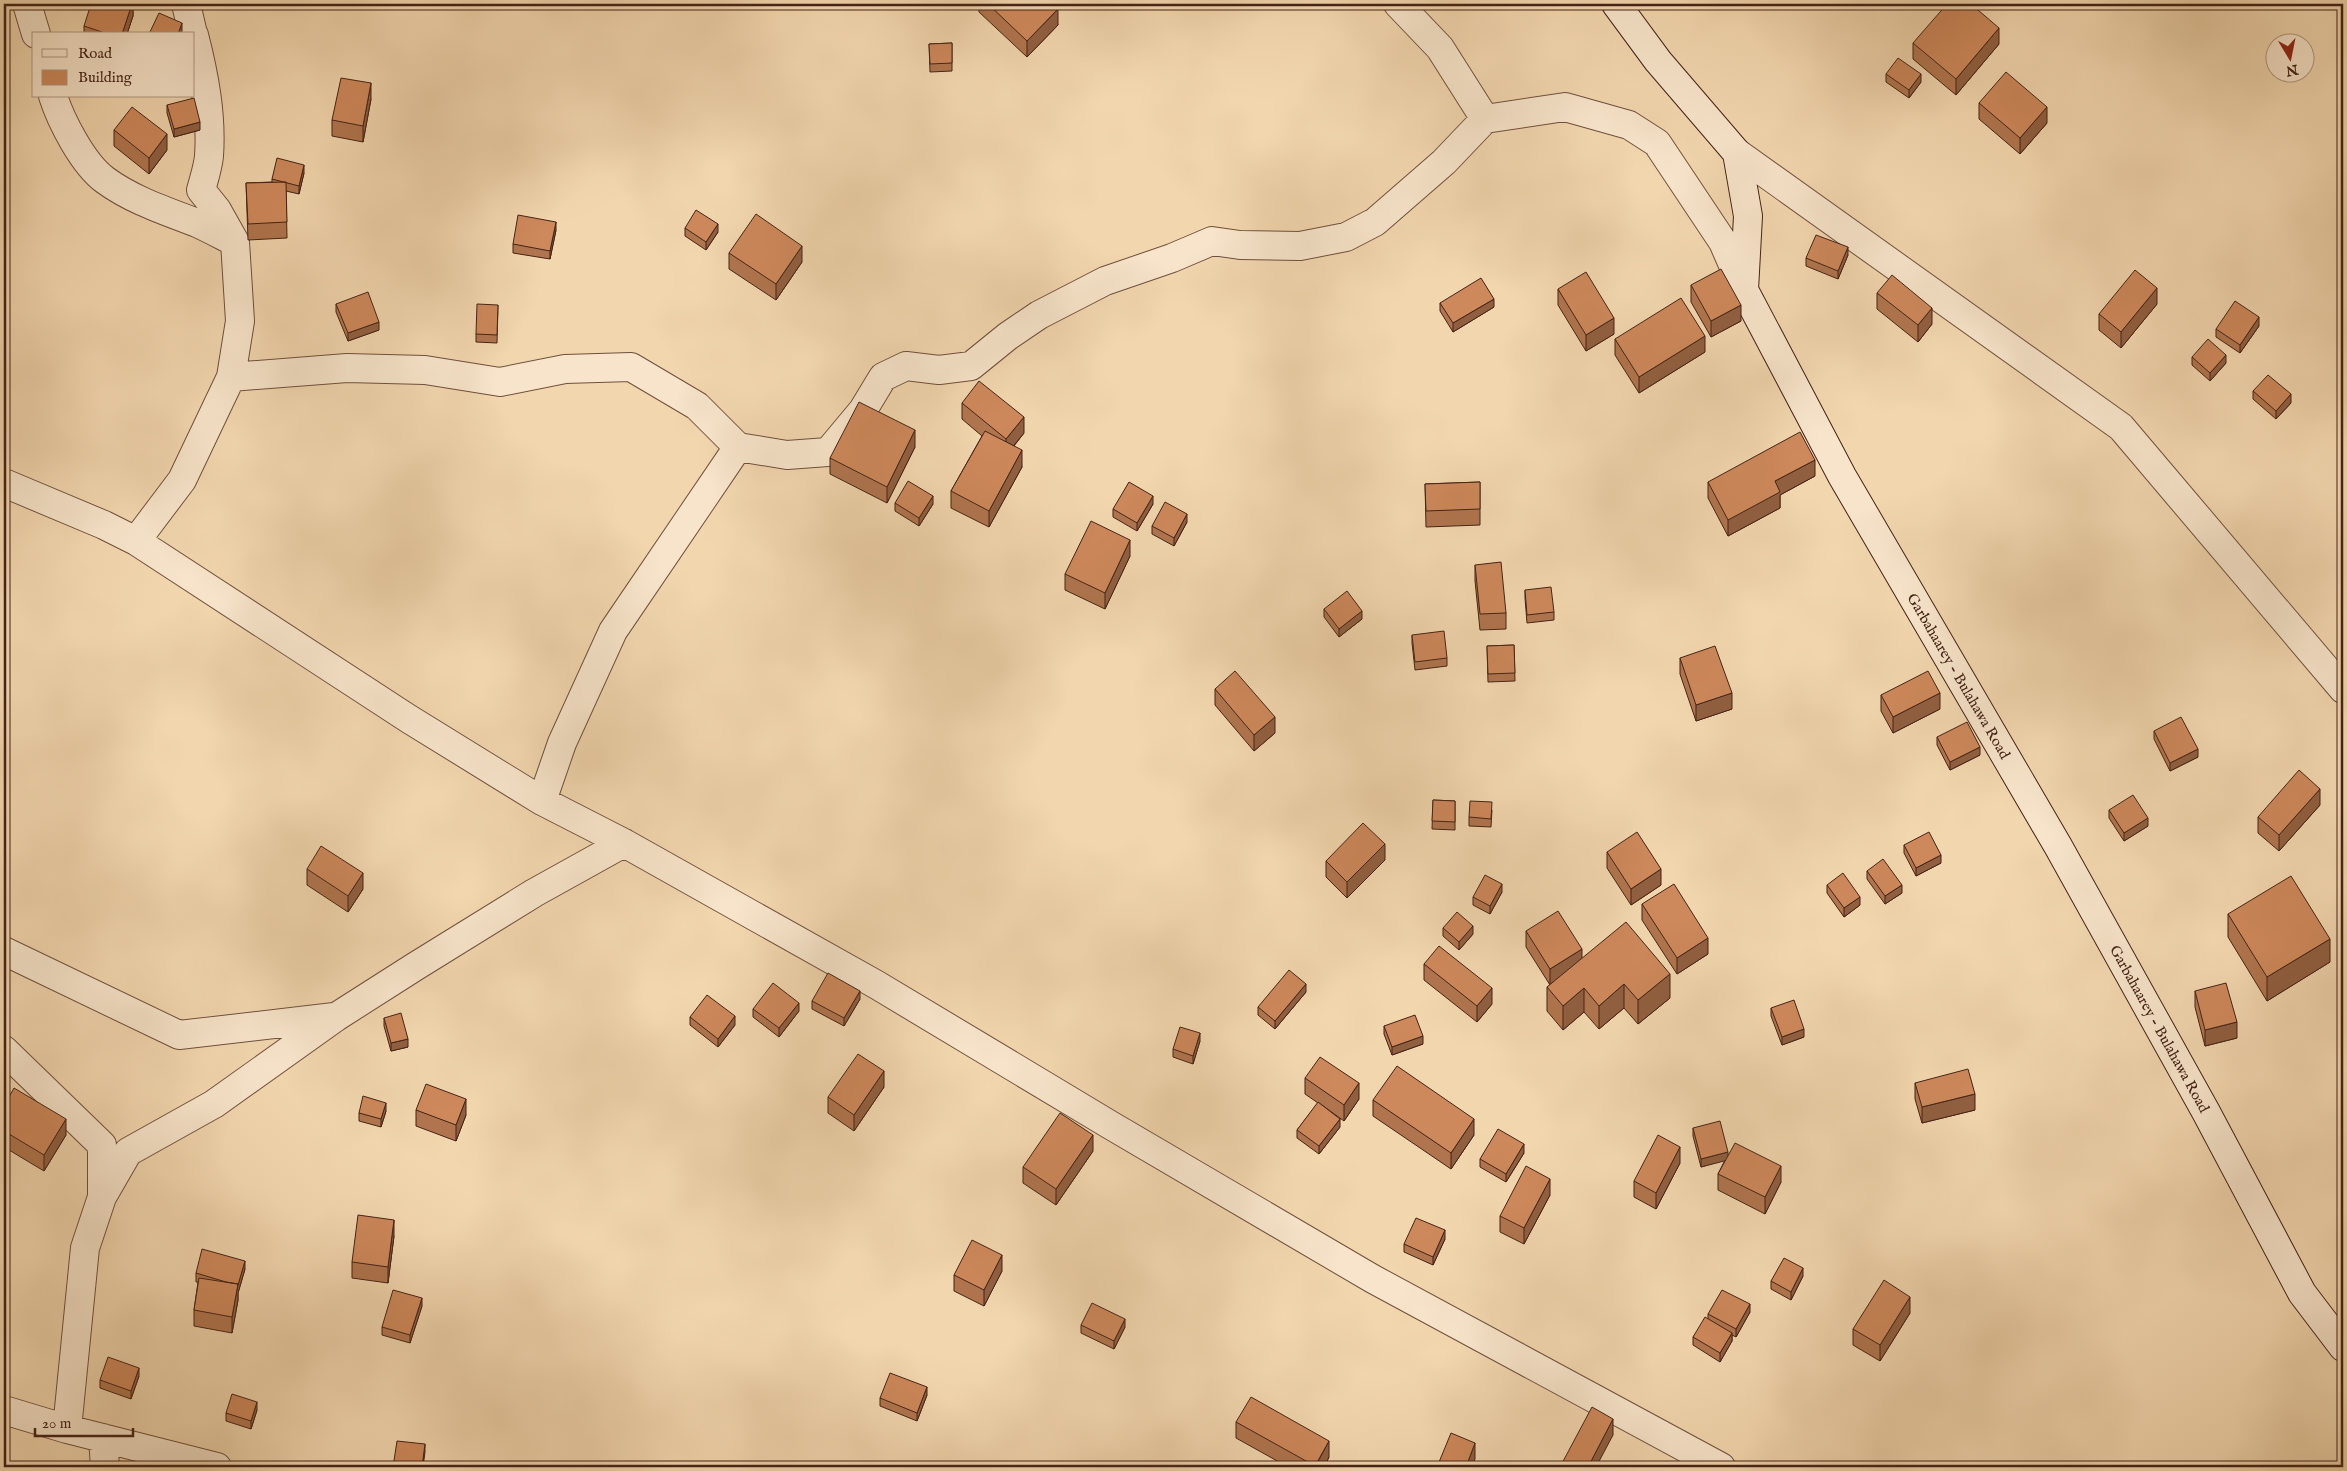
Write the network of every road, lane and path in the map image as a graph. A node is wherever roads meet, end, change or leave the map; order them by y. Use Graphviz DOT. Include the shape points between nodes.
graph roads {
  1 [pos="27,4"];
  2 [pos="186,4"];
  3 [pos="1398,4"];
  4 [pos="1616,4"];
  5 [pos="35,32"];
  6 [pos="193,32"];
  7 [pos="195,38"];
  8 [pos="54,98"];
  9 [pos="1485,119"];
  10 [pos="1737,153"];
  11 [pos="235,242"];
  12 [pos="1744,290"];
  13 [pos="231,377"];
  14 [pos="738,447"];
  15 [pos="4,483"];
  16 [pos="136,541"];
  17 [pos="2343,689"];
  18 [pos="542,801"];
  19 [pos="624,843"];
  20 [pos="4,950"];
  21 [pos="336,1017"];
  22 [pos="4,1050"];
  23 [pos="102,1197"];
  24 [pos="2343,1347"];
  25 [pos="4,1410"];
  26 [pos="67,1429"];
  27 [pos="103,1438"];
  28 [pos="105,1467"];
  29 [pos="217,1467"];
  30 [pos="1722,1467"];
  1 -- 5 [label="street"];
  2 -- 6 [label="street"];
  3 -- 9 [label="street" via="1440,48"];
  4 -- 10 [label="street" via="1658,61"];
  7 -- 11 [label="street" via="209,115 209,158 201,190"];
  8 -- 11 [label="street" via="60,118 104,179 147,204 200,224"];
  9 -- 12 [label="street, Garbahaarey - Bulahawa Road" via="1564,107 1629,125 1657,143 1722,242"];
  9 -- 14 [label="street" via="1444,162 1375,222 1346,236 1300,246 1212,242 1106,281 1039,315 972,366 939,370 906,366 883,377 863,410 828,452 787,456"];
  10 -- 12 [label="street" via="1748,216"];
  10 -- 17 [label="street" via="2121,427"];
  11 -- 13 [label="street" via="240,322"];
  12 -- 24 [label="street, Garbahaarey - Bulahawa Road" via="1842,476 2058,846 2302,1293"];
  13 -- 14 [label="street" via="347,368 425,370 500,382 565,369 632,368 697,406"];
  13 -- 16 [label="street" via="182,480"];
  14 -- 18 [label="street" via="613,631 562,743"];
  15 -- 16 [label="street"];
  16 -- 18 [label="street"];
  18 -- 19 [label="street"];
  19 -- 21 [label="street" via="526,898"];
  19 -- 30 [label="street" via="877,985 1373,1279"];
  20 -- 21 [label="street" via="178,1034"];
  21 -- 23 [label="street" via="214,1104 128,1152"];
  22 -- 23 [label="street" via="102,1145"];
  23 -- 26 [label="street" via="85,1248"];
  25 -- 26 [label="street"];
  26 -- 27 [label="street"];
  27 -- 28 [label="street"];
  27 -- 29 [label="street"];
}
